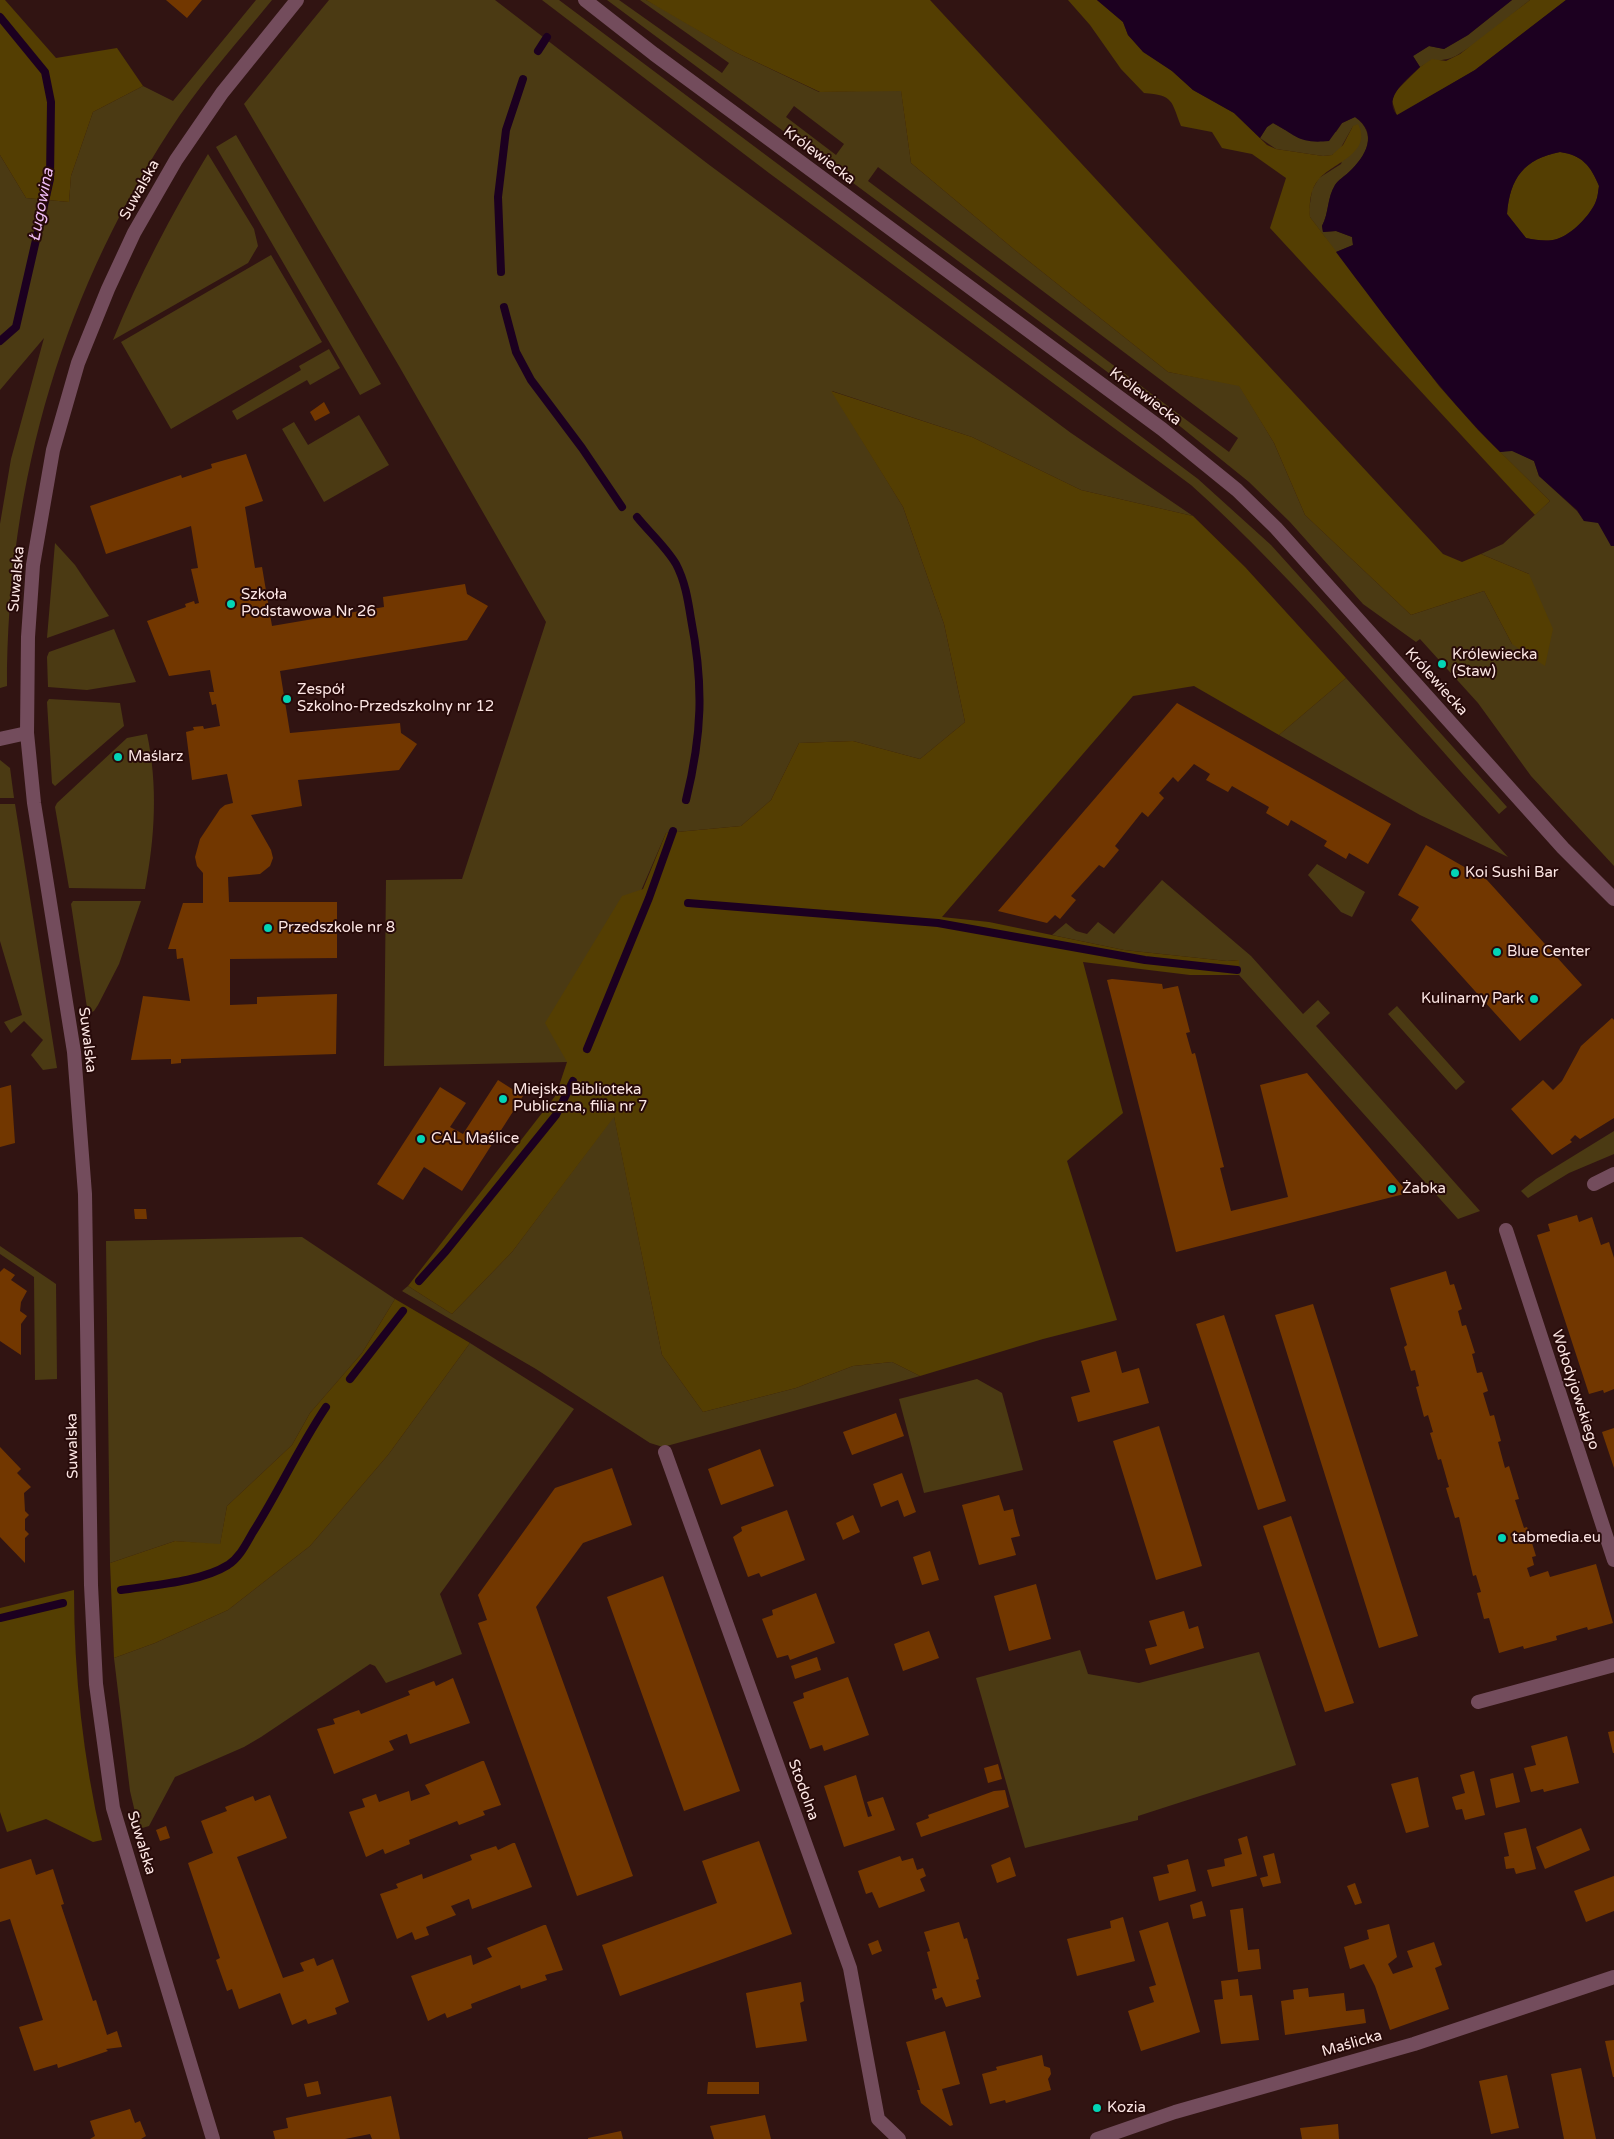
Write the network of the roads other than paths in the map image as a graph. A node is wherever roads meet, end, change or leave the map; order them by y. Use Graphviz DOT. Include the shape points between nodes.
graph roads {
  1 [pos="297,0"];
  2 [pos="585,0"];
  3 [pos="27,733"];
  4 [pos="0,739"];
  5 [pos="1614,899"];
  6 [pos="1614,1174"];
  7 [pos="1594,1184"];
  8 [pos="1506,1230"];
  9 [pos="665,1452"];
  10 [pos="1614,1560"];
  11 [pos="1614,1665"];
  12 [pos="1478,1702"];
  13 [pos="1614,1977"];
  14 [pos="213,2139"];
  15 [pos="899,2139"];
  16 [pos="1097,2139"];
  1 -- 3 [label="street, Suwalska" via="222,94 176,160 134,233 78,363 53,450 33,565"];
  2 -- 5 [label="street, Królewiecka" via="1162,429 1237,490 1276,528 1563,848"];
  3 -- 4 [label="street"];
  3 -- 14 [label="street, Suwalska" via="34,803 74,1052 86,1194 92,1585 96,1684 104,1749 114,1808"];
  6 -- 7 [label="street"];
  8 -- 10 [label="street, Wołodyjowskiego"];
  9 -- 15 [label="street, Stodolna" via="850,1968 878,2119"];
  11 -- 12 [label="street"];
  13 -- 16 [label="street, Maślicka" via="1414,2044 1175,2112"];
}
